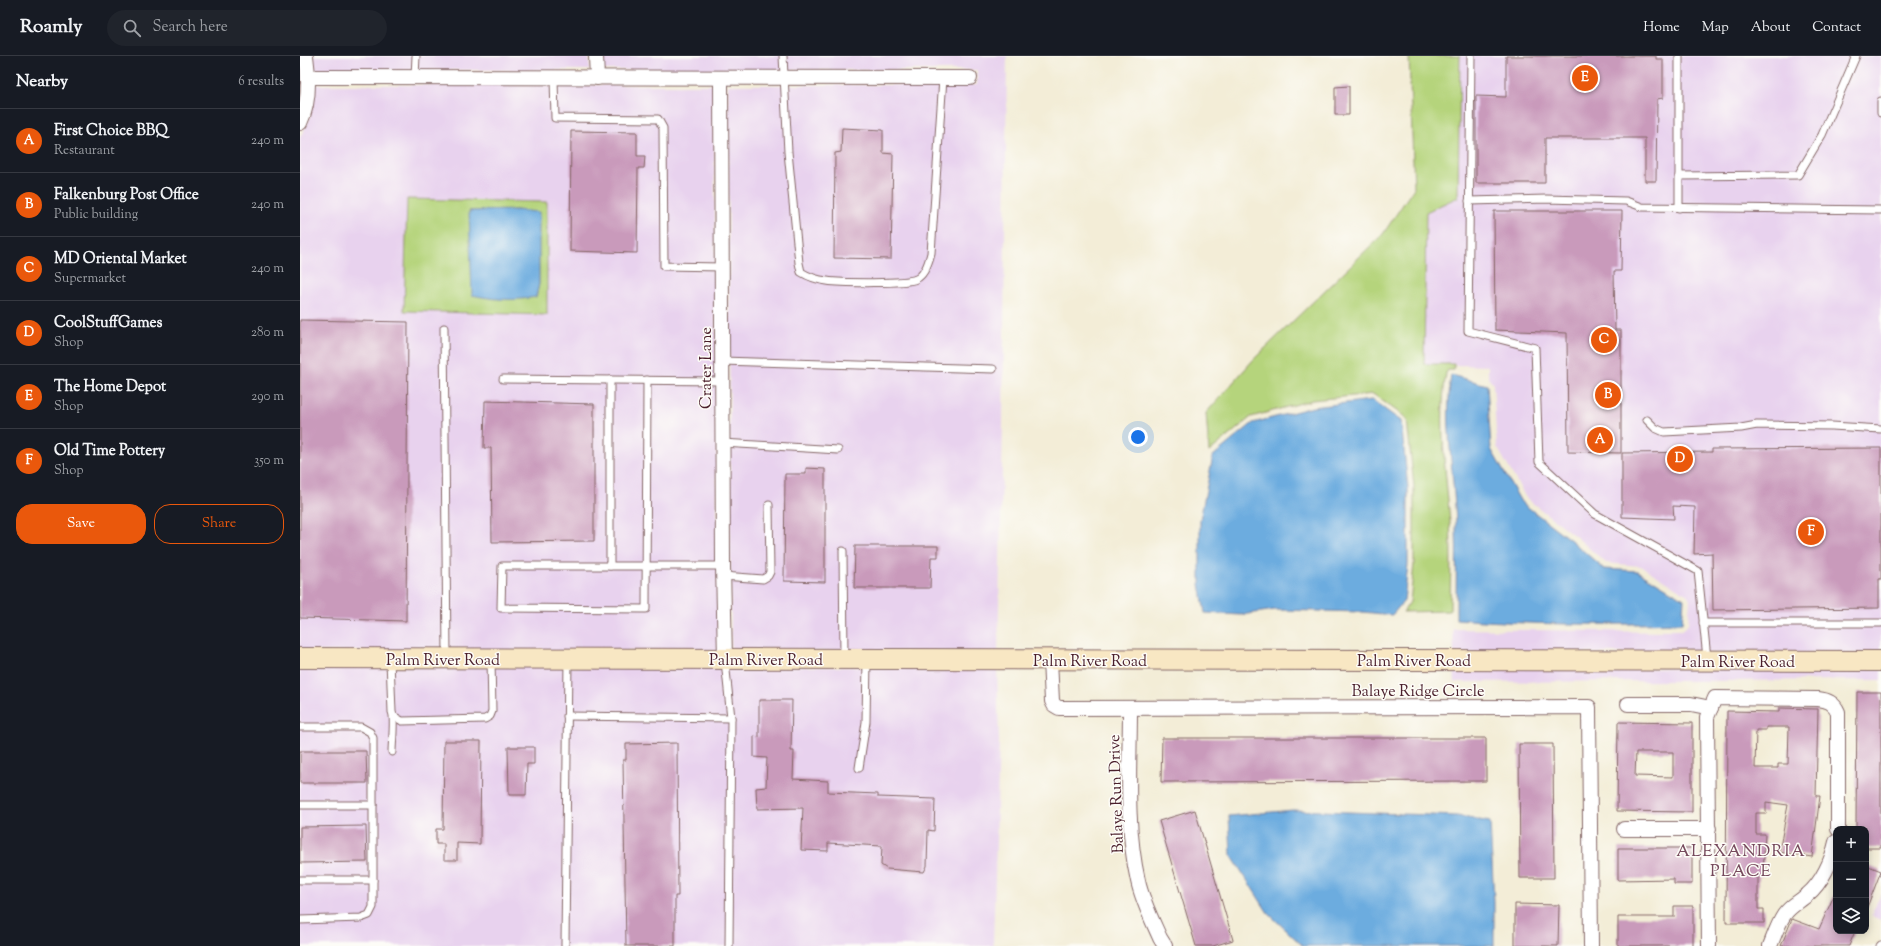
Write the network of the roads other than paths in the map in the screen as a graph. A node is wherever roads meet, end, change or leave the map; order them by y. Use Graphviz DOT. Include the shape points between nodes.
graph roads {
  1 [pos="306,56"];
  2 [pos="416,56"];
  3 [pos="596,56"];
  4 [pos="783,56"];
  5 [pos="1471,56"];
  6 [pos="1679,56"];
  7 [pos="1856,56"];
  8 [pos="309,77"];
  9 [pos="415,77"];
  10 [pos="554,78"];
  11 [pos="596,78"];
  12 [pos="721,78"];
  13 [pos="785,78"];
  14 [pos="943,78"];
  15 [pos="970,78"];
  16 [pos="1881,101"];
  17 [pos="1881,113"];
  18 [pos="300,123"];
  19 [pos="1679,176"];
  20 [pos="1469,201"];
  21 [pos="1679,208"];
  22 [pos="1881,210"];
  23 [pos="722,267"];
  24 [pos="444,328"];
  25 [pos="722,361"];
  26 [pos="993,369"];
  27 [pos="503,379"];
  28 [pos="610,380"];
  29 [pos="647,380"];
  30 [pos="722,381"];
  31 [pos="1647,420"];
  32 [pos="1881,429"];
  33 [pos="722,443"];
  34 [pos="838,450"];
  35 [pos="770,505"];
  36 [pos="843,551"];
  37 [pos="610,566"];
  38 [pos="647,566"];
  39 [pos="723,571"];
  40 [pos="1704,624"];
  41 [pos="1881,624"];
  42 [pos="300,658"];
  43 [pos="447,658"];
  44 [pos="491,658"];
  45 [pos="390,659"];
  46 [pos="568,659"];
  47 [pos="725,659"];
  48 [pos="844,659"];
  49 [pos="867,659"];
  50 [pos="1050,660"];
  51 [pos="1707,661"];
  52 [pos="1881,661"];
  53 [pos="1628,704"];
  54 [pos="1130,708"];
  55 [pos="1711,708"];
  56 [pos="567,716"];
  57 [pos="395,717"];
  58 [pos="731,718"];
  59 [pos="300,727"];
  60 [pos="392,752"];
  61 [pos="859,768"];
  62 [pos="373,805"];
  63 [pos="300,806"];
  64 [pos="1838,826"];
  65 [pos="1624,829"];
  66 [pos="1709,829"];
  67 [pos="1833,851"];
  68 [pos="300,880"];
  69 [pos="373,880"];
  70 [pos="300,920"];
  71 [pos="565,946"];
  72 [pos="729,946"];
  73 [pos="1164,946"];
  74 [pos="1591,946"];
  75 [pos="1709,946"];
  76 [pos="1770,946"];
  1 -- 8 [label="street"];
  2 -- 9 [label="lane"];
  3 -- 11 [label="street"];
  4 -- 13 [label="lane"];
  5 -- 20 [label="lane"];
  6 -- 19 [label="lane"];
  7 -- 19 [label="lane" via="1822,136 1798,175"];
  8 -- 9 [label="street"];
  8 -- 18 [label="street"];
  9 -- 10 [label="street"];
  10 -- 11 [label="street"];
  10 -- 23 [label="lane" via="555,118 658,119 663,128 664,266"];
  11 -- 12 [label="street"];
  12 -- 13 [label="street"];
  12 -- 23 [label="street, Crater Lane"];
  13 -- 14 [label="street"];
  13 -- 14 [label="lane" via="788,152 801,272 826,281 888,282 916,279 924,272 930,260"];
  14 -- 15 [label="street"];
  16 -- 17 [label="lane"];
  19 -- 21 [label="lane"];
  20 -- 21 [label="lane" via="1626,201 1642,207"];
  20 -- 40 [label="lane" via="1468,331 1535,348 1539,462 1596,514 1698,571"];
  21 -- 22 [label="lane"];
  23 -- 25 [label="street, Crater Lane"];
  24 -- 43 [label="lane"];
  25 -- 26 [label="lane"];
  25 -- 30 [label="street, Crater Lane"];
  27 -- 28 [label="lane"];
  28 -- 29 [label="lane"];
  28 -- 37 [label="lane"];
  29 -- 30 [label="lane"];
  29 -- 38 [label="lane"];
  30 -- 33 [label="street, Crater Lane"];
  31 -- 32 [label="lane" via="1664,432 1757,425"];
  33 -- 34 [label="lane"];
  33 -- 39 [label="street, Crater Lane"];
  35 -- 39 [label="lane" via="768,576 763,579"];
  36 -- 48 [label="lane"];
  37 -- 38 [label="lane"];
  37 -- 38 [label="lane" via="502,566 502,608 646,609"];
  38 -- 39 [label="lane"];
  39 -- 47 [label="street, Crater Lane"];
  40 -- 41 [label="lane"];
  40 -- 51 [label="lane"];
  42 -- 45 [label="street, Palm River Road"];
  43 -- 44 [label="street, Palm River Road"];
  43 -- 45 [label="street, Palm River Road"];
  44 -- 46 [label="street, Palm River Road"];
  44 -- 57 [label="lane" via="490,716 485,719 402,721"];
  45 -- 57 [label="lane" via="392,712"];
  46 -- 47 [label="street, Palm River Road"];
  46 -- 56 [label="lane"];
  47 -- 48 [label="street, Palm River Road"];
  47 -- 58 [label="lane"];
  48 -- 49 [label="street, Palm River Road"];
  49 -- 50 [label="street, Palm River Road"];
  49 -- 61 [label="lane" via="866,722"];
  50 -- 51 [label="street, Palm River Road"];
  50 -- 54 [label="street, Balaye Ridge Circle" via="1054,705 1060,708"];
  51 -- 52 [label="street, Palm River Road"];
  53 -- 55 [label="street" via="1691,704"];
  54 -- 73 [label="street, Balaye Run Drive" via="1129,811 1132,846 1138,883"];
  54 -- 74 [label="street, Balaye Ridge Circle" via="1589,707"];
  55 -- 64 [label="street" via="1715,698 1818,698 1831,702 1838,712"];
  55 -- 66 [label="street" via="1707,717"];
  56 -- 58 [label="lane"];
  56 -- 71 [label="lane"];
  57 -- 60 [label="lane"];
  58 -- 72 [label="lane"];
  59 -- 62 [label="lane" via="361,727 370,732 373,738"];
  62 -- 63 [label="lane"];
  62 -- 69 [label="lane"];
  65 -- 66 [label="street"];
  66 -- 75 [label="street"];
  67 -- 76 [label="street" via="1817,885 1784,916"];
  68 -- 69 [label="lane"];
  69 -- 70 [label="lane" via="373,906 368,915 361,918"];
}
